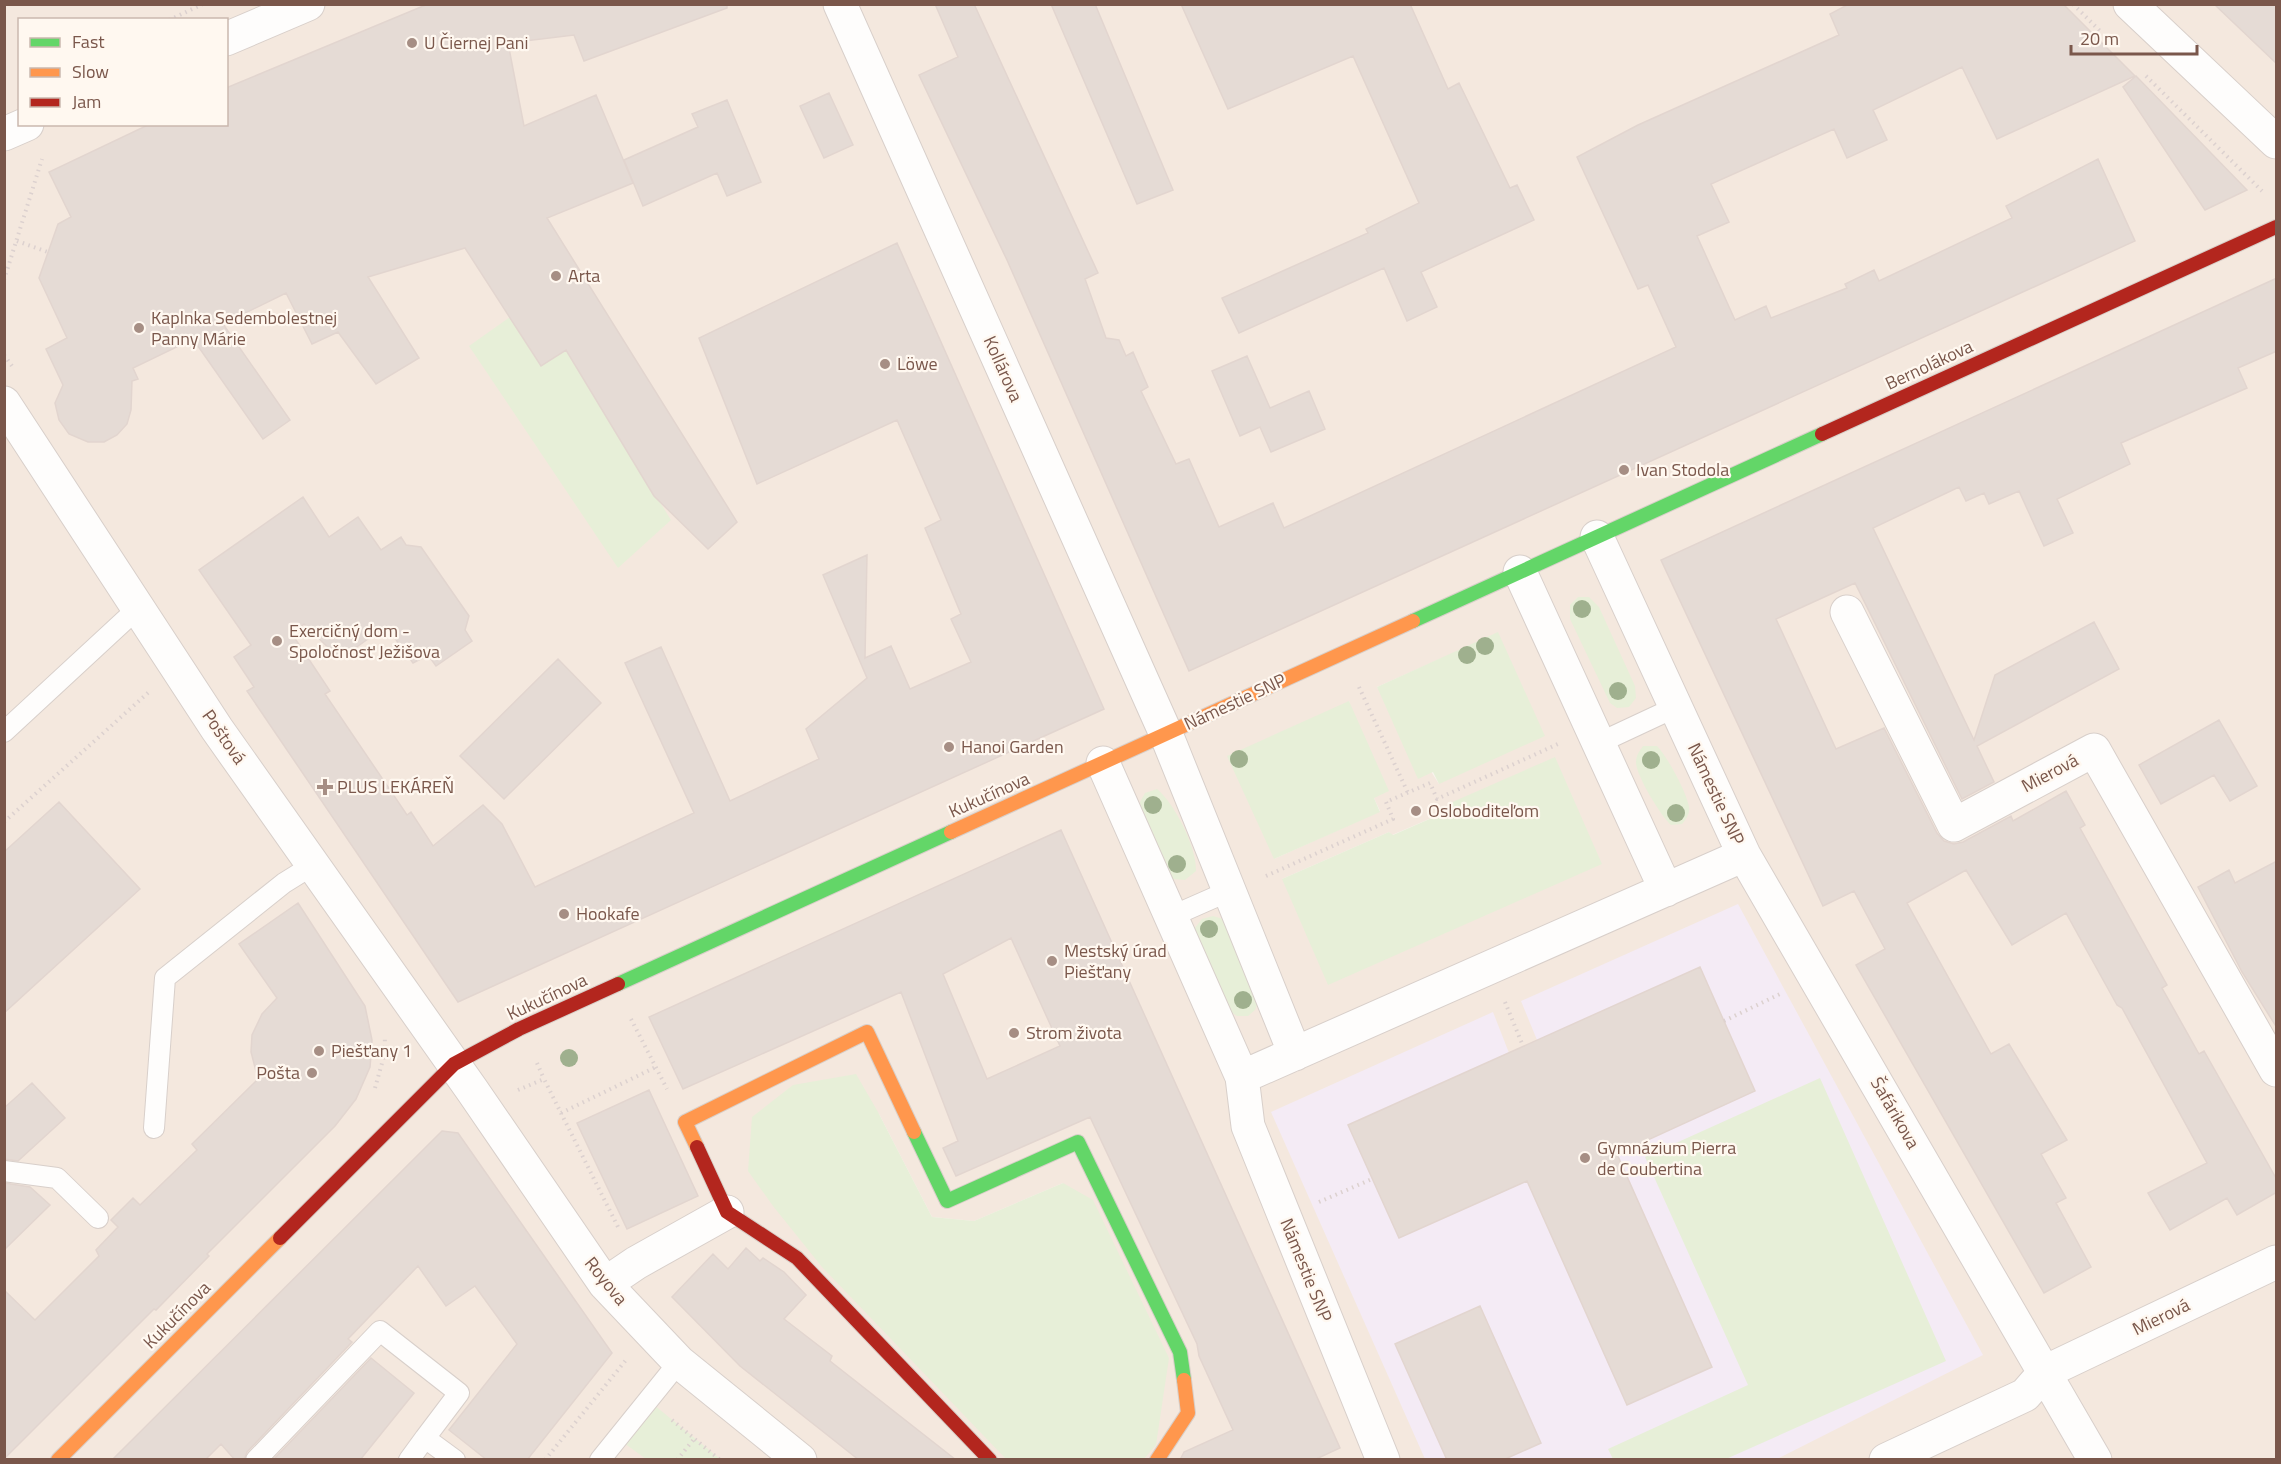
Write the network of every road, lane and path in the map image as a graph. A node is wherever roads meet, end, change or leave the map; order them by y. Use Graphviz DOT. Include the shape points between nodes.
graph roads {
  1 [pos="203,4"];
  2 [pos="309,4"];
  3 [pos="840,4"];
  4 [pos="2073,4"];
  5 [pos="2130,4"];
  6 [pos="173,18"];
  7 [pos="2106,37"];
  8 [pos="228,38"];
  9 [pos="2139,70"];
  10 [pos="22,126"];
  11 [pos="4,134"];
  12 [pos="2277,142"];
  13 [pos="43,156"];
  14 [pos="2253,197"];
  15 [pos="2277,227"];
  16 [pos="17,241"];
  17 [pos="48,252"];
  18 [pos="4,280"];
  19 [pos="4,403"];
  20 [pos="1598,537"];
  21 [pos="1520,572"];
  22 [pos="138,608"];
  23 [pos="1847,612"];
  24 [pos="1369,681"];
  25 [pos="156,685"];
  26 [pos="1358,686"];
  27 [pos="1348,690"];
  28 [pos="1676,707"];
  29 [pos="4,732"];
  30 [pos="1166,734"];
  31 [pos="1564,741"];
  32 [pos="1599,743"];
  33 [pos="1103,763"];
  34 [pos="1408,793"];
  35 [pos="4,822"];
  36 [pos="1744,855"];
  37 [pos="313,865"];
  38 [pos="1262,866"];
  39 [pos="1266,876"];
  40 [pos="1271,886"];
  41 [pos="1666,890"];
  42 [pos="1228,891"];
  43 [pos="1170,918"];
  44 [pos="1787,990"];
  45 [pos="1504,999"];
  46 [pos="628,1013"];
  47 [pos="1724,1021"];
  48 [pos="382,1026"];
  49 [pos="1523,1046"];
  50 [pos="1295,1054"];
  51 [pos="371,1055"];
  52 [pos="534,1055"];
  53 [pos="384,1056"];
  54 [pos="454,1064"];
  55 [pos="2277,1070"];
  56 [pos="1242,1077"];
  57 [pos="544,1079"];
  58 [pos="510,1094"];
  59 [pos="370,1095"];
  60 [pos="561,1113"];
  61 [pos="154,1128"];
  62 [pos="4,1171"];
  63 [pos="1372,1179"];
  64 [pos="1313,1205"];
  65 [pos="727,1212"];
  66 [pos="98,1218"];
  67 [pos="621,1234"];
  68 [pos="2277,1262"];
  69 [pos="605,1284"];
  70 [pos="631,1353"];
  71 [pos="680,1362"];
  72 [pos="2045,1372"];
  73 [pos="425,1438"];
  74 [pos="58,1460"];
  75 [pos="256,1460"];
  76 [pos="409,1460"];
  77 [pos="455,1460"];
  78 [pos="545,1460"];
  79 [pos="600,1460"];
  80 [pos="677,1460"];
  81 [pos="720,1460"];
  82 [pos="800,1460"];
  83 [pos="990,1460"];
  84 [pos="1157,1460"];
  85 [pos="1383,1460"];
  86 [pos="1886,1460"];
  87 [pos="2095,1460"];
  1 -- 6 [label="path"];
  2 -- 8 [label="street"];
  3 -- 30 [label="street, Kollárova"];
  4 -- 7 [label="path"];
  5 -- 12 [label="street"];
  9 -- 14 [label="path" via="2264,192"];
  10 -- 11 [label="street"];
  13 -- 16 [label="path"];
  15 -- 20 [label="street, Bernolákova"];
  16 -- 17 [label="path"];
  16 -- 18 [label="path"];
  19 -- 22 [label="street, Poštová"];
  20 -- 21 [label="street, Námestie SNP"];
  20 -- 28 [label="street, Námestie SNP"];
  21 -- 30 [label="street, Námestie SNP"];
  21 -- 32 [label="street"];
  22 -- 29 [label="lane"];
  22 -- 37 [label="street, Poštová"];
  23 -- 55 [label="street, Mierová" via="1954,825 2094,750"];
  24 -- 26 [label="path"];
  25 -- 35 [label="path"];
  26 -- 27 [label="path"];
  26 -- 34 [label="path"];
  28 -- 32 [label="lane"];
  28 -- 36 [label="street, Námestie SNP"];
  30 -- 33 [label="street, Kukučínova"];
  30 -- 42 [label="street, Námestie SNP"];
  31 -- 34 [label="path" via="1437,799 1430,783"];
  32 -- 41 [label="street"];
  33 -- 43 [label="street, Námestie SNP"];
  33 -- 54 [label="street, Kukučínova" via="519,1029"];
  34 -- 39 [label="path" via="1386,802 1393,819"];
  36 -- 41 [label="street, Námestie SNP"];
  36 -- 72 [label="street, Šafárikova"];
  37 -- 54 [label="street, Poštová"];
  37 -- 61 [label="lane" via="284,883 165,978"];
  38 -- 39 [label="path"];
  39 -- 40 [label="path"];
  41 -- 50 [label="street, Námestie SNP"];
  42 -- 43 [label="lane"];
  42 -- 50 [label="street, Námestie SNP"];
  43 -- 56 [label="street, Námestie SNP"];
  44 -- 47 [label="path"];
  45 -- 49 [label="path"];
  46 -- 60 [label="path" via="656,1067"];
  48 -- 53 [label="path" via="386,1037"];
  50 -- 56 [label="street, Námestie SNP"];
  51 -- 53 [label="path"];
  52 -- 57 [label="path"];
  53 -- 59 [label="path"];
  54 -- 69 [label="street, Royova"];
  54 -- 74 [label="street, Kukučínova"];
  56 -- 85 [label="street, Námestie SNP" via="1248,1126"];
  57 -- 58 [label="path"];
  57 -- 60 [label="path"];
  60 -- 67 [label="path"];
  62 -- 66 [label="lane" via="57,1178"];
  63 -- 64 [label="path"];
  65 -- 69 [label="street"];
  65 -- 83 [label="street" via="797,1258"];
  65 -- 84 [label="street" via="685,1122 867,1032 946,1202 1078,1142 1180,1352 1188,1413"];
  68 -- 72 [label="street, Mierová"];
  69 -- 71 [label="street, Royova"];
  70 -- 78 [label="path"];
  71 -- 79 [label="lane"];
  71 -- 82 [label="street, Royova"];
  72 -- 86 [label="street" via="2025,1395"];
  72 -- 87 [label="street, Šafárikova"];
  73 -- 75 [label="lane" via="459,1393 380,1330"];
  73 -- 76 [label="lane"];
  73 -- 77 [label="lane"];
  80 -- 81 [label="path" via="694,1439"];
}
